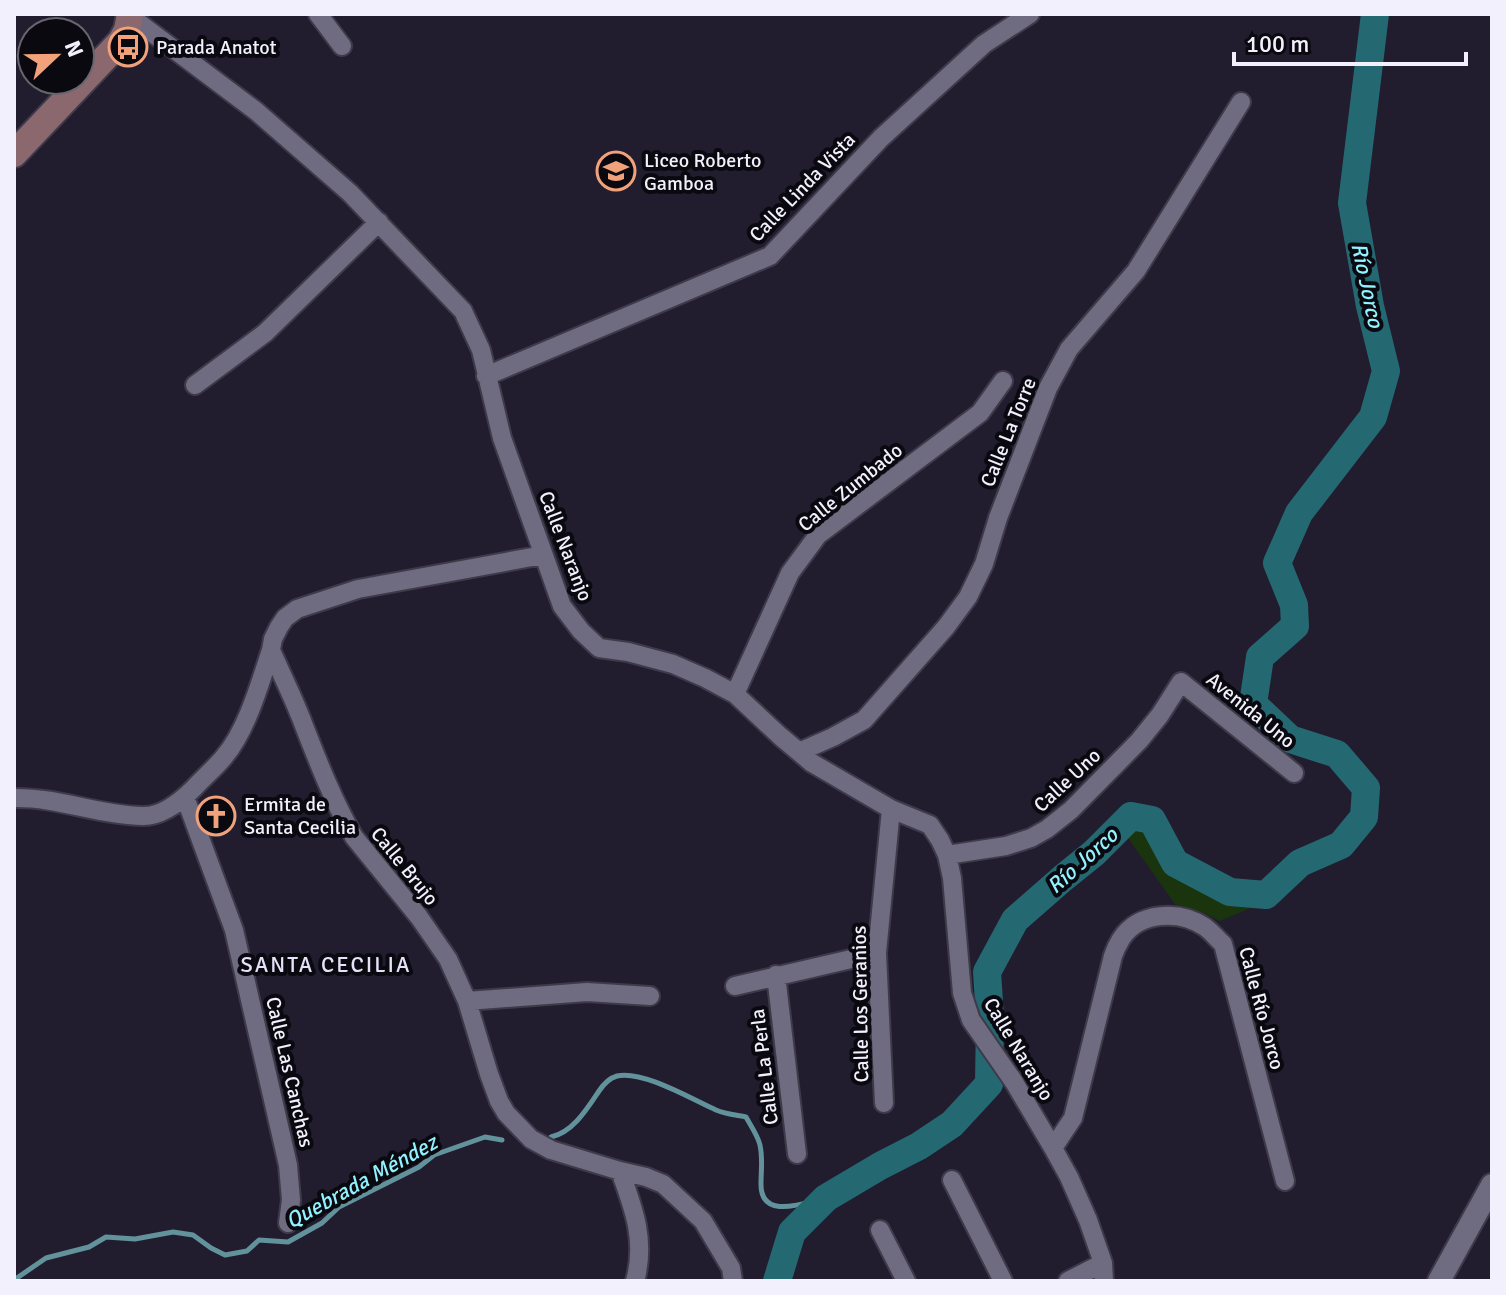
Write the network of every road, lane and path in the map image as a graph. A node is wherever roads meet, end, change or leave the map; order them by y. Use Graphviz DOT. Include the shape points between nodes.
graph roads {
  1 [pos="318,14"];
  2 [pos="1030,14"];
  3 [pos="130,15"];
  4 [pos="342,46"];
  5 [pos="1241,102"];
  6 [pos="14,154"];
  7 [pos="379,222"];
  8 [pos="486,376"];
  9 [pos="1003,381"];
  10 [pos="195,385"];
  11 [pos="543,555"];
  12 [pos="271,650"];
  13 [pos="1181,682"];
  14 [pos="735,694"];
  15 [pos="799,752"];
  16 [pos="1294,773"];
  17 [pos="185,797"];
  18 [pos="14,798"];
  19 [pos="891,809"];
  20 [pos="947,855"];
  21 [pos="877,953"];
  22 [pos="776,975"];
  23 [pos="735,986"];
  24 [pos="650,996"];
  25 [pos="467,1001"];
  26 [pos="884,1103"];
  27 [pos="1053,1148"];
  28 [pos="797,1154"];
  29 [pos="620,1171"];
  30 [pos="952,1180"];
  31 [pos="1285,1181"];
  32 [pos="1490,1194"];
  33 [pos="288,1223"];
  34 [pos="880,1230"];
  35 [pos="1104,1272"];
  36 [pos="635,1281"];
  37 [pos="733,1281"];
  38 [pos="906,1281"];
  39 [pos="1003,1281"];
  40 [pos="1068,1281"];
  41 [pos="1439,1281"];
  1 -- 4 [label="street"];
  2 -- 8 [label="street, Calle Linda Vista" via="984,44 881,138 770,256"];
  3 -- 6 [label="main road" via="121,41"];
  3 -- 7 [label="street, Calle Naranjo" via="256,111"];
  5 -- 15 [label="street, Calle La Torre" via="1136,271 1069,349 1048,388 968,597 864,720"];
  7 -- 8 [label="street, Calle Naranjo" via="463,311"];
  7 -- 10 [label="street" via="265,333"];
  8 -- 11 [label="street, Calle Naranjo"];
  9 -- 14 [label="street, Calle Zumbado" via="980,413 818,535 790,573"];
  11 -- 12 [label="street" via="358,589 297,609 279,627"];
  11 -- 14 [label="street, Calle Naranjo" via="562,606 599,648 673,664"];
  12 -- 17 [label="street" via="231,748"];
  12 -- 25 [label="street, Calle Brujo" via="347,825 448,959"];
  13 -- 16 [label="street, Avenida Uno"];
  13 -- 20 [label="street, Calle Uno" via="1139,741 1047,829 1006,846"];
  14 -- 15 [label="street, Calle Naranjo"];
  15 -- 19 [label="street, Calle Naranjo"];
  17 -- 18 [label="street" via="141,816"];
  17 -- 33 [label="street, Calle Las Canchas" via="234,930 288,1165"];
  19 -- 20 [label="street, Calle Naranjo" via="930,825"];
  19 -- 21 [label="street, Calle Los Geranios"];
  20 -- 27 [label="street, Calle Naranjo" via="962,993 971,1020"];
  21 -- 22 [label="street"];
  21 -- 26 [label="street, Calle Los Geranios"];
  22 -- 23 [label="street"];
  22 -- 28 [label="street, Calle La Perla"];
  24 -- 25 [label="street" via="587,992"];
  25 -- 29 [label="street, Calle Brujo" via="499,1101 520,1129 551,1150"];
  27 -- 31 [label="street, Calle Río Jorco" via="1073,1118 1122,937 1139,922 1172,915 1206,928 1223,944"];
  27 -- 35 [label="street, Calle Naranjo" via="1088,1220"];
  29 -- 36 [label="street" via="638,1230"];
  29 -- 37 [label="street, Calle Brujo" via="663,1184 703,1221 731,1268"];
  30 -- 39 [label="street"];
  32 -- 41 [label="street"];
  34 -- 38 [label="street"];
  35 -- 40 [label="street"];
}
